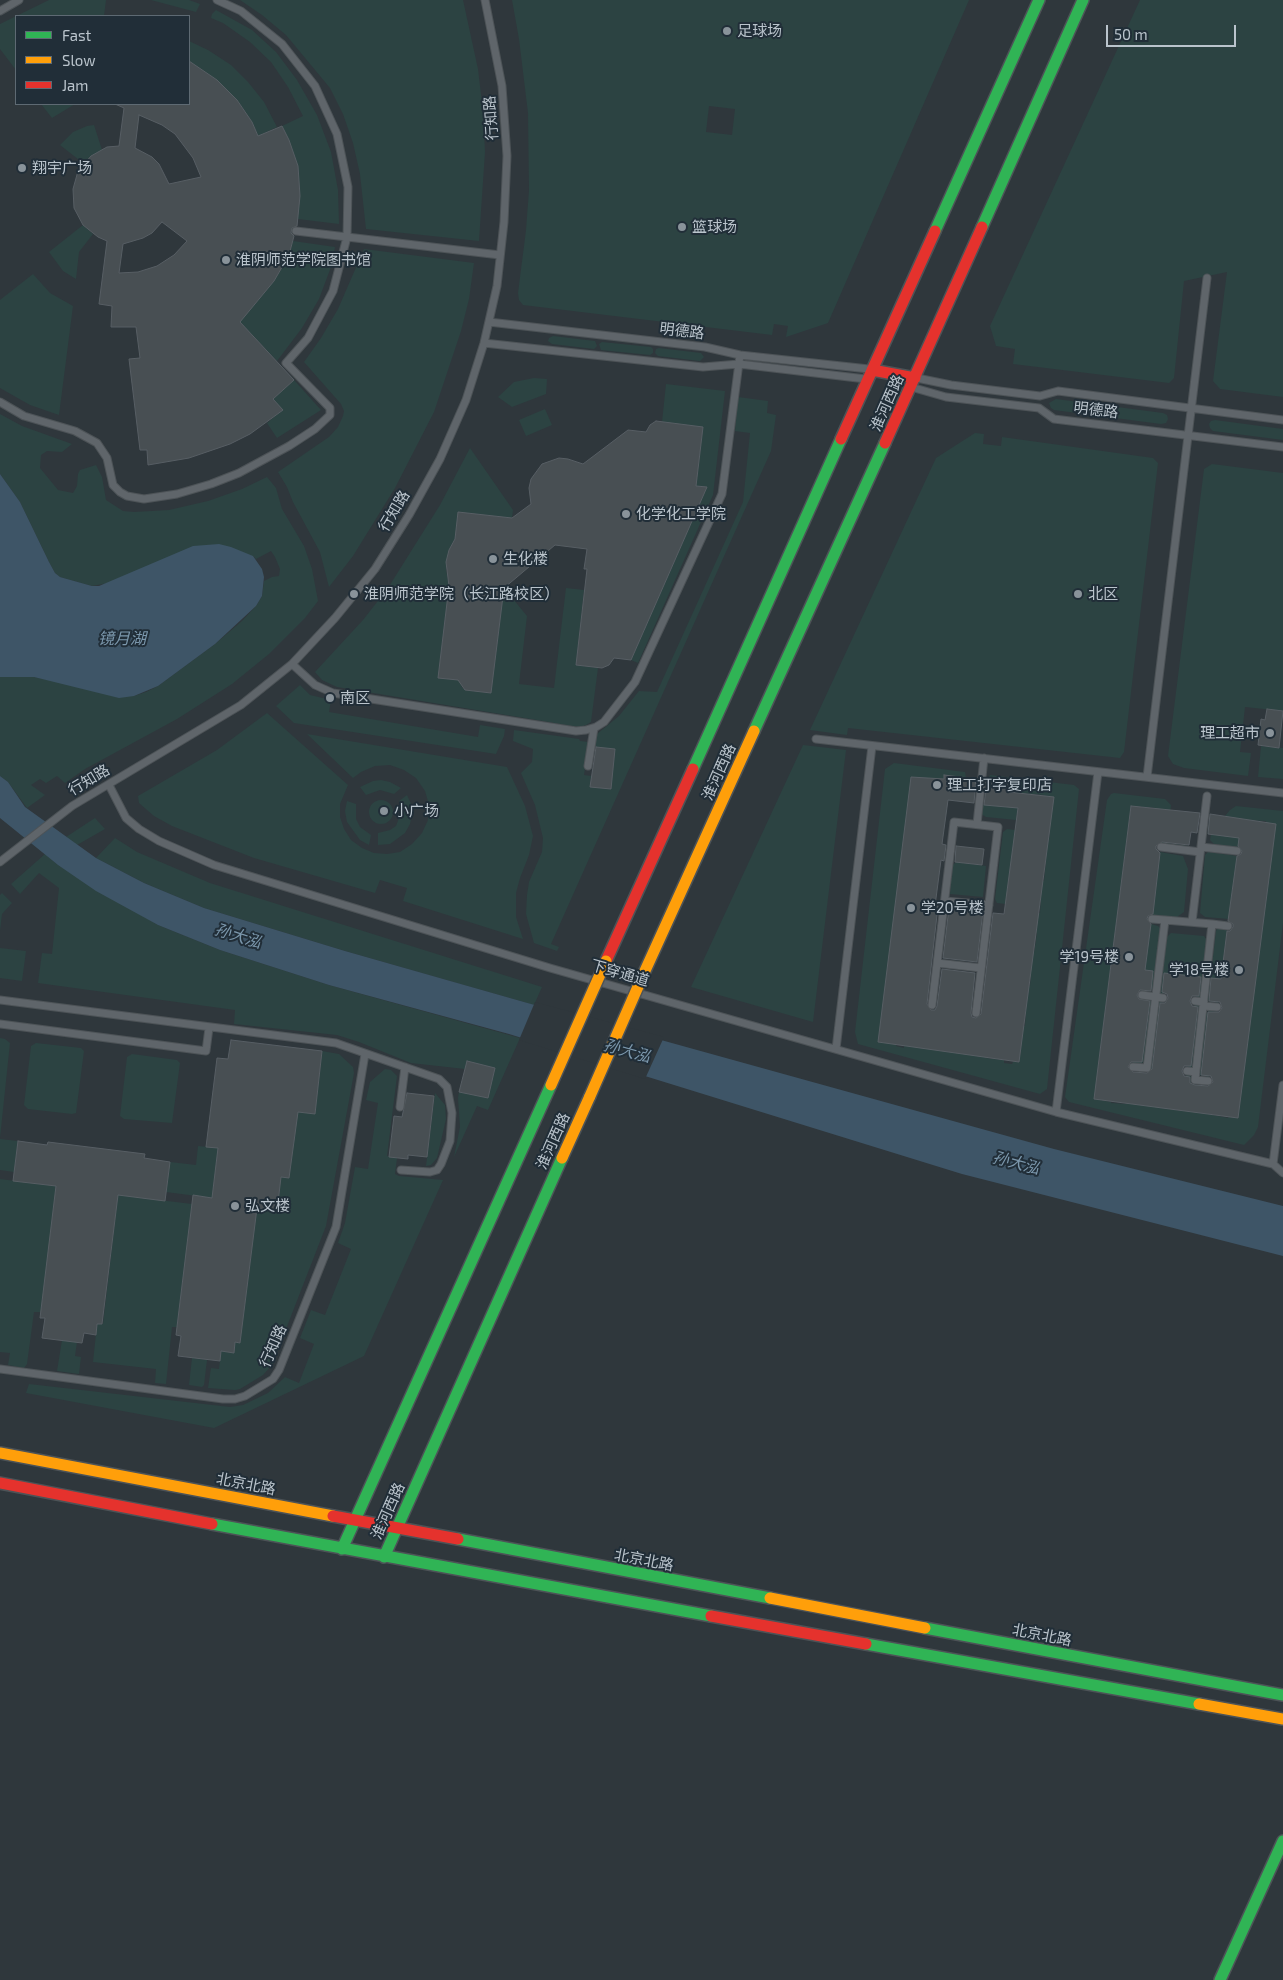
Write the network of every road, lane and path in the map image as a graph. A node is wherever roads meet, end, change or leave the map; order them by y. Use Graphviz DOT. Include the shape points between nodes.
graph roads {
  1 [pos="19,0"];
  2 [pos="218,0"];
  3 [pos="485,0"];
  4 [pos="1039,0"];
  5 [pos="1084,0"];
  6 [pos="0,12"];
  7 [pos="296,231"];
  8 [pos="347,237"];
  9 [pos="500,255"];
  10 [pos="1207,278"];
  11 [pos="488,322"];
  12 [pos="484,343"];
  13 [pos="740,355"];
  14 [pos="739,364"];
  15 [pos="870,374"];
  16 [pos="913,382"];
  17 [pos="0,402"];
  18 [pos="1192,408"];
  19 [pos="1283,420"];
  20 [pos="1188,435"];
  21 [pos="1283,447"];
  22 [pos="292,664"];
  23 [pos="594,728"];
  24 [pos="816,739"];
  25 [pos="872,746"];
  26 [pos="984,758"];
  27 [pos="588,766"];
  28 [pos="1098,772"];
  29 [pos="1147,777"];
  30 [pos="109,785"];
  31 [pos="1283,793"];
  32 [pos="1207,796"];
  33 [pos="977,824"];
  34 [pos="1161,848"];
  35 [pos="1201,850"];
  36 [pos="1237,851"];
  37 [pos="0,862"];
  38 [pos="945,900"];
  39 [pos="989,905"];
  40 [pos="1152,919"];
  41 [pos="1165,920"];
  42 [pos="1192,922"];
  43 [pos="1212,924"];
  44 [pos="1228,926"];
  45 [pos="937,963"];
  46 [pos="981,968"];
  47 [pos="1142,995"];
  48 [pos="1159,997"];
  49 [pos="0,1000"];
  50 [pos="1195,1001"];
  51 [pos="1204,1004"];
  52 [pos="932,1005"];
  53 [pos="1217,1007"];
  54 [pos="976,1013"];
  55 [pos="0,1024"];
  56 [pos="209,1028"];
  57 [pos="836,1049"];
  58 [pos="365,1054"];
  59 [pos="404,1067"];
  60 [pos="1133,1067"];
  61 [pos="1187,1071"];
  62 [pos="1196,1072"];
  63 [pos="1208,1081"];
  64 [pos="1283,1085"];
  65 [pos="400,1107"];
  66 [pos="1056,1112"];
  67 [pos="1273,1164"];
  68 [pos="401,1170"];
  69 [pos="1283,1172"];
  70 [pos="0,1369"];
  71 [pos="0,1453"];
  72 [pos="0,1483"];
  73 [pos="355,1520"];
  74 [pos="396,1528"];
  75 [pos="342,1549"];
  76 [pos="384,1557"];
  77 [pos="1283,1695"];
  78 [pos="1283,1720"];
  79 [pos="1283,1841"];
  80 [pos="1220,1980"];
  1 -- 6 [label="lane"];
  2 -- 8 [label="lane" via="240,11 282,44 315,86 339,143 348,186"];
  3 -- 9 [label="lane, 行知路" via="502,86 506,147"];
  4 -- 15 [label="main road, 淮河西路"];
  5 -- 16 [label="main road, 淮河西路"];
  7 -- 8 [label="lane"];
  8 -- 9 [label="lane"];
  8 -- 17 [label="lane" via="333,291 308,338 286,363 330,408 330,415 289,446 240,473 178,494 144,499 127,496 113,485 107,458 97,443 75,431 24,416"];
  9 -- 11 [label="lane, 行知路" via="497,286"];
  10 -- 18 [label="lane"];
  11 -- 12 [label="lane, 行知路"];
  11 -- 13 [label="lane, 明德路" via="705,347"];
  12 -- 14 [label="lane" via="703,367"];
  12 -- 22 [label="lane, 行知路" via="466,400 440,459 409,515 374,569"];
  13 -- 14 [label="lane"];
  13 -- 15 [label="lane, 明德路"];
  14 -- 15 [label="lane"];
  14 -- 23 [label="lane" via="722,494 635,682 604,722"];
  15 -- 16 [label="main road"];
  15 -- 73 [label="main road, 淮河西路, bridge"];
  16 -- 18 [label="lane, 明德路" via="1040,396 1058,392"];
  16 -- 20 [label="lane, 明德路" via="946,397 1038,408 1054,418"];
  16 -- 74 [label="main road, 淮河西路, bridge"];
  18 -- 19 [label="lane, 明德路"];
  18 -- 20 [label="lane"];
  20 -- 21 [label="lane, 明德路"];
  20 -- 29 [label="lane"];
  22 -- 23 [label="lane" via="315,685 333,693 576,730"];
  22 -- 30 [label="lane, 行知路" via="242,705"];
  23 -- 27 [label="lane"];
  24 -- 25 [label="lane"];
  25 -- 26 [label="lane"];
  25 -- 57 [label="lane"];
  26 -- 28 [label="lane"];
  26 -- 33 [label="lane"];
  28 -- 29 [label="lane"];
  28 -- 66 [label="lane"];
  29 -- 31 [label="lane"];
  30 -- 37 [label="lane, 行知路" via="72,806"];
  30 -- 57 [label="lane, 下穿通道" via="126,818 139,830 214,865 550,968"];
  32 -- 35 [label="lane"];
  33 -- 38 [label="lane" via="954,822"];
  33 -- 39 [label="lane" via="998,827"];
  34 -- 35 [label="lane"];
  35 -- 36 [label="lane"];
  35 -- 42 [label="lane"];
  38 -- 39 [label="lane"];
  38 -- 45 [label="lane"];
  39 -- 46 [label="lane"];
  40 -- 41 [label="lane"];
  41 -- 42 [label="lane"];
  41 -- 48 [label="lane"];
  42 -- 43 [label="lane"];
  43 -- 44 [label="lane"];
  43 -- 51 [label="lane"];
  45 -- 46 [label="lane"];
  45 -- 52 [label="lane"];
  46 -- 54 [label="lane"];
  47 -- 48 [label="lane"];
  48 -- 60 [label="lane" via="1151,1069"];
  49 -- 56 [label="lane"];
  50 -- 51 [label="lane"];
  51 -- 53 [label="lane"];
  51 -- 62 [label="lane"];
  55 -- 56 [label="lane" via="206,1051"];
  56 -- 58 [label="lane" via="336,1043"];
  57 -- 66 [label="lane, 下穿通道"];
  58 -- 59 [label="lane"];
  58 -- 70 [label="lane, 行知路" via="336,1227 273,1379 246,1396 223,1399"];
  59 -- 65 [label="lane"];
  59 -- 68 [label="lane" via="439,1079 447,1086 452,1126 450,1140 437,1170"];
  61 -- 62 [label="lane"];
  62 -- 63 [label="lane" via="1195,1080"];
  64 -- 67 [label="lane"];
  66 -- 67 [label="lane, 下穿通道"];
  67 -- 69 [label="lane"];
  71 -- 73 [label="main road, 北京北路"];
  72 -- 75 [label="main road"];
  73 -- 74 [label="main road, 北京北路"];
  73 -- 75 [label="main road, 淮河西路"];
  74 -- 76 [label="main road, 淮河西路"];
  74 -- 77 [label="main road, 北京北路"];
  75 -- 76 [label="main road"];
  76 -- 78 [label="main road"];
  79 -- 80 [label="main road"];
}
